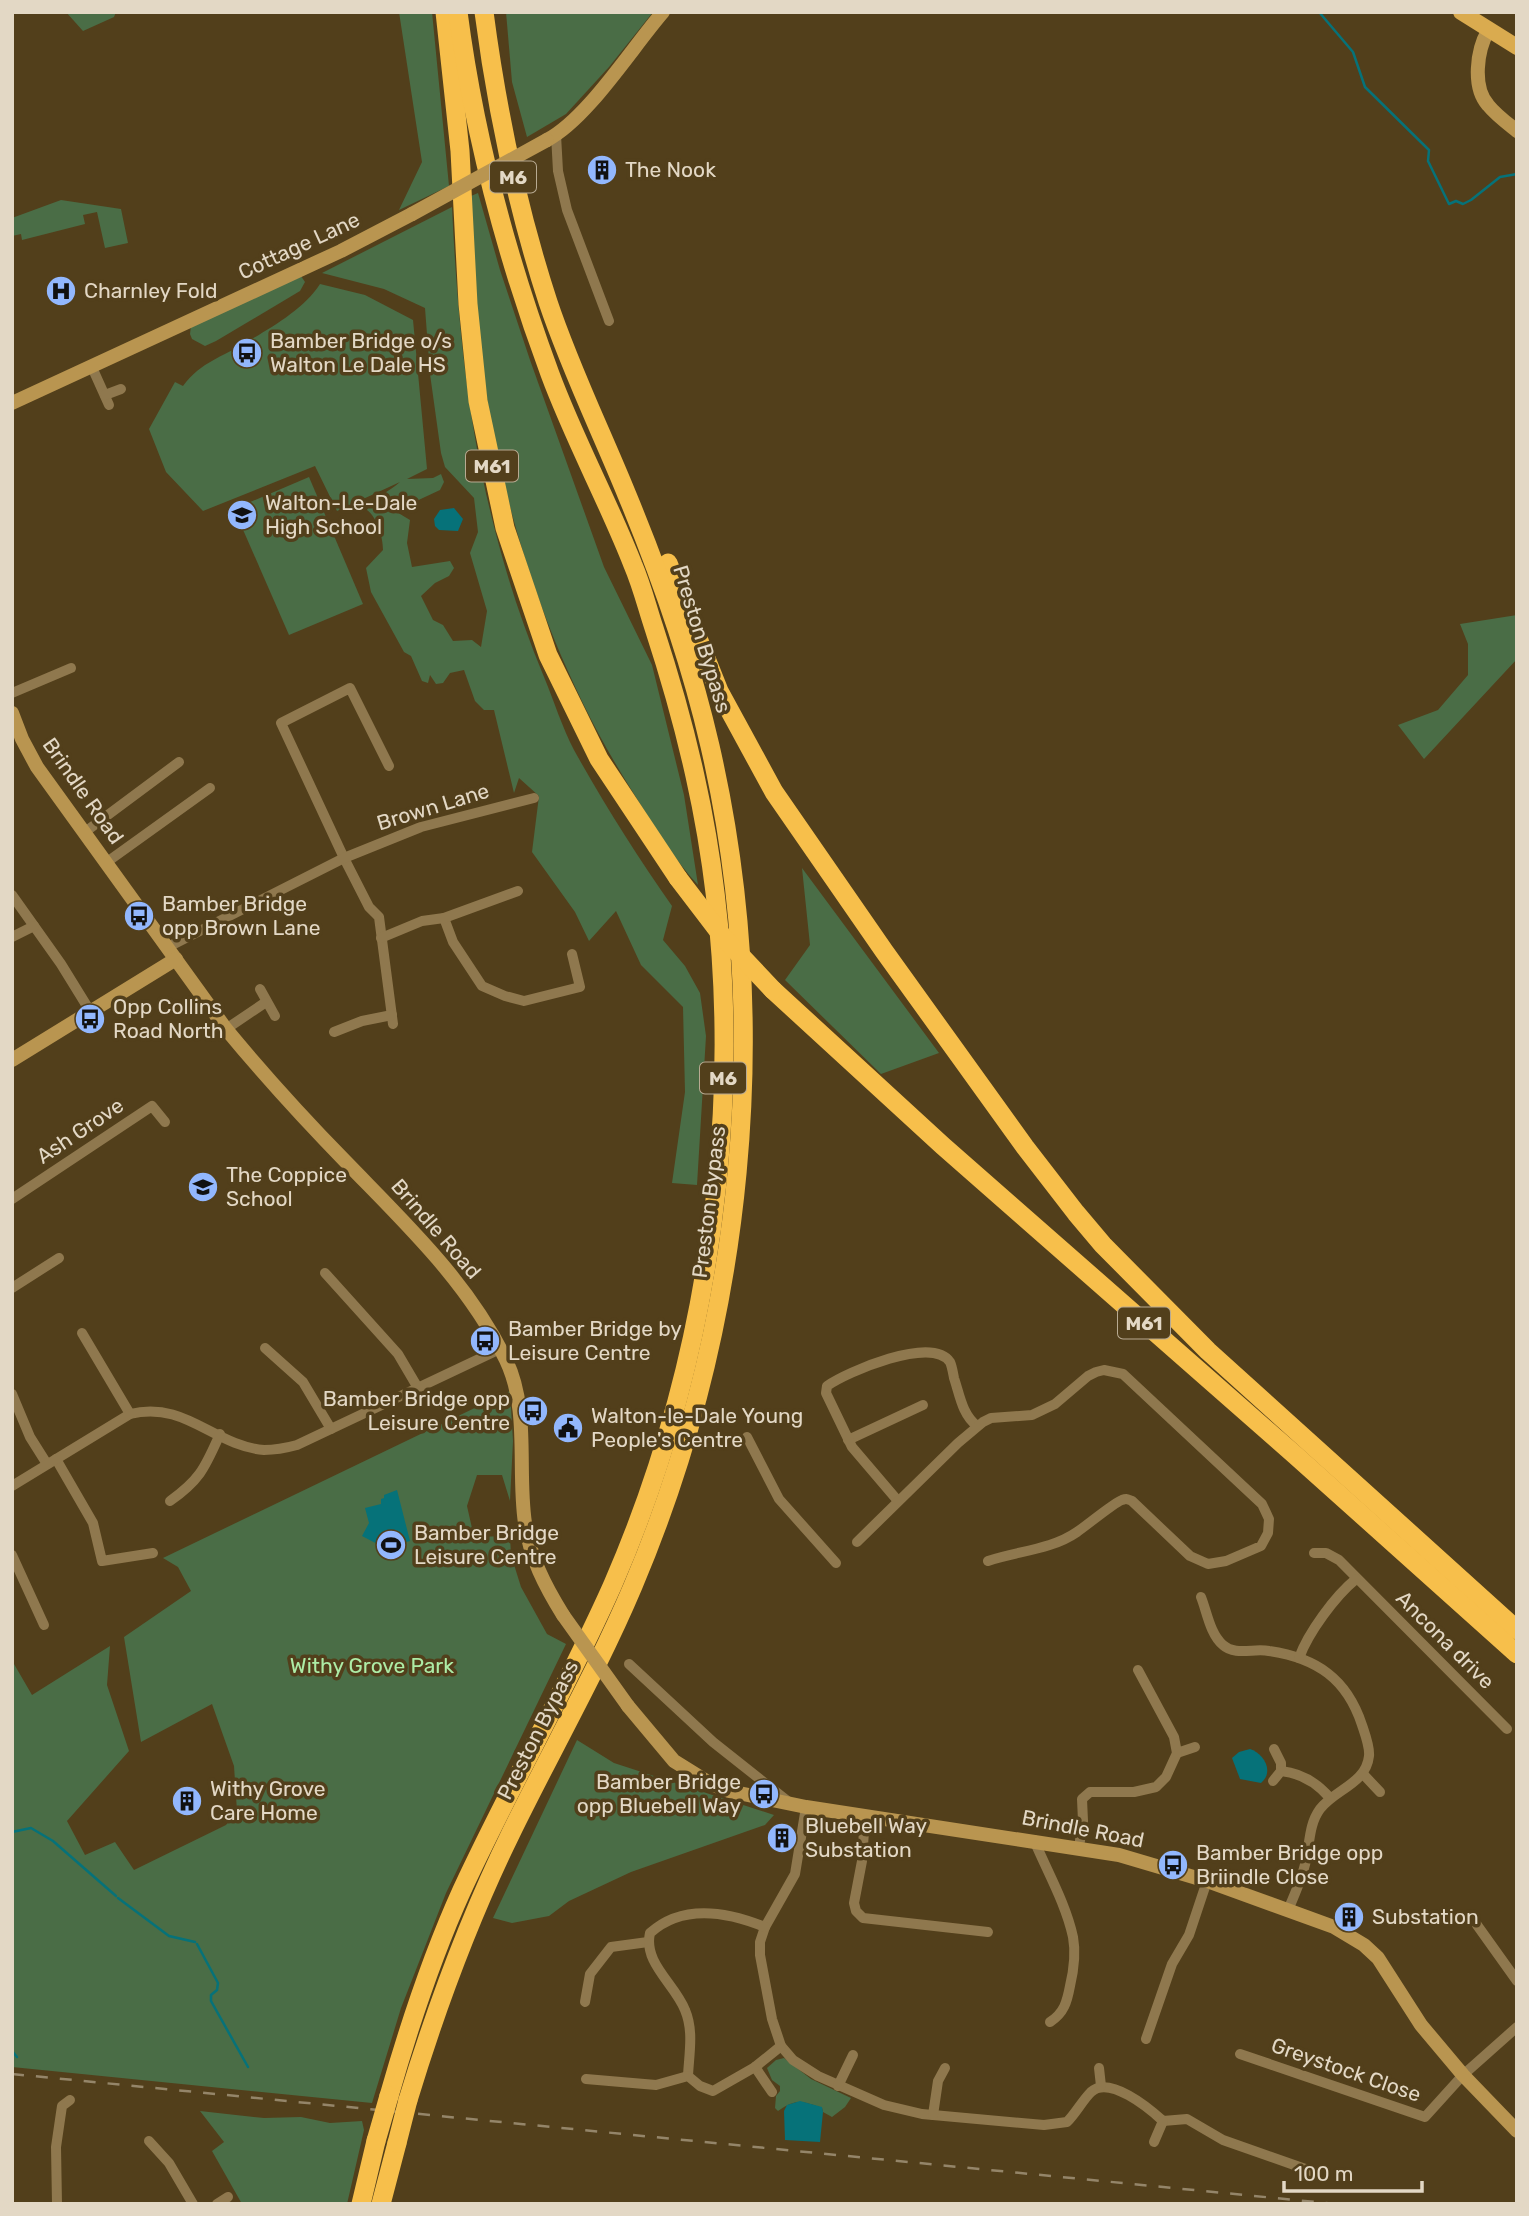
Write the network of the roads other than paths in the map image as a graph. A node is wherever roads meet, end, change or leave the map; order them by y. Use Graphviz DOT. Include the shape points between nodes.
graph roads {
  1 [pos="445,12"];
  2 [pos="458,12"];
  3 [pos="484,12"];
  4 [pos="663,12"];
  5 [pos="1461,12"];
  6 [pos="1488,31"];
  7 [pos="1517,47"];
  8 [pos="1517,131"];
  9 [pos="551,138"];
  10 [pos="608,321"];
  11 [pos="561,338"];
  12 [pos="91,365"];
  13 [pos="121,389"];
  14 [pos="12,403"];
  15 [pos="71,668"];
  16 [pos="12,694"];
  17 [pos="12,713"];
  18 [pos="179,762"];
  19 [pos="389,766"];
  20 [pos="210,788"];
  21 [pos="534,798"];
  22 [pos="85,832"];
  23 [pos="344,858"];
  24 [pos="107,862"];
  25 [pos="518,891"];
  26 [pos="12,895"];
  27 [pos="507,896"];
  28 [pos="512,908"];
  29 [pos="444,918"];
  30 [pos="34,926"];
  31 [pos="12,937"];
  32 [pos="381,938"];
  33 [pos="172,953"];
  34 [pos="572,954"];
  35 [pos="260,989"];
  36 [pos="266,1002"];
  37 [pos="90,1012"];
  38 [pos="275,1016"];
  39 [pos="226,1029"];
  40 [pos="334,1032"];
  41 [pos="12,1060"];
  42 [pos="165,1122"];
  43 [pos="12,1199"];
  44 [pos="59,1258"];
  45 [pos="325,1273"];
  46 [pos="12,1289"];
  47 [pos="82,1333"];
  48 [pos="265,1348"];
  49 [pos="500,1349"];
  50 [pos="418,1388"];
  51 [pos="12,1394"];
  52 [pos="923,1405"];
  53 [pos="130,1414"];
  54 [pos="977,1426"];
  55 [pos="331,1429"];
  56 [pos="220,1434"];
  57 [pos="747,1437"];
  58 [pos="848,1440"];
  59 [pos="52,1462"];
  60 [pos="12,1486"];
  61 [pos="170,1500"];
  62 [pos="898,1501"];
  63 [pos="857,1542"];
  64 [pos="153,1553"];
  65 [pos="1314,1553"];
  66 [pos="12,1555"];
  67 [pos="988,1561"];
  68 [pos="836,1563"];
  69 [pos="1356,1579"];
  70 [pos="1201,1597"];
  71 [pos="44,1625"];
  72 [pos="1517,1630"];
  73 [pos="1517,1654"];
  74 [pos="1299,1658"];
  75 [pos="629,1664"];
  76 [pos="1138,1670"];
  77 [pos="1507,1729"];
  78 [pos="1195,1747"];
  79 [pos="1273,1749"];
  80 [pos="1177,1753"];
  81 [pos="1281,1771"];
  82 [pos="750,1773"];
  83 [pos="1363,1774"];
  84 [pos="1273,1781"];
  85 [pos="1380,1792"];
  86 [pos="743,1795"];
  87 [pos="1330,1798"];
  88 [pos="790,1803"];
  89 [pos="806,1807"];
  90 [pos="865,1816"];
  91 [pos="1034,1840"];
  92 [pos="1079,1847"];
  93 [pos="1207,1881"];
  94 [pos="1288,1910"];
  95 [pos="1477,1925"];
  96 [pos="765,1927"];
  97 [pos="988,1932"];
  98 [pos="648,1942"];
  99 [pos="1517,1981"];
  100 [pos="585,2002"];
  101 [pos="1050,2022"];
  102 [pos="1517,2027"];
  103 [pos="1146,2039"];
  104 [pos="781,2046"];
  105 [pos="1240,2054"];
  106 [pos="853,2055"];
  107 [pos="755,2067"];
  108 [pos="945,2068"];
  109 [pos="1099,2068"];
  110 [pos="1463,2075"];
  111 [pos="688,2076"];
  112 [pos="586,2079"];
  113 [pos="1101,2085"];
  114 [pos="838,2086"];
  115 [pos="772,2092"];
  116 [pos="398,2098"];
  117 [pos="70,2100"];
  118 [pos="933,2115"];
  119 [pos="1163,2121"];
  120 [pos="1517,2131"];
  121 [pos="149,2141"];
  122 [pos="1154,2142"];
  123 [pos="1314,2172"];
  124 [pos="228,2197"];
  125 [pos="57,2204"];
  126 [pos="193,2204"];
  127 [pos="217,2204"];
  128 [pos="361,2204"];
  129 [pos="381,2204"];
  1 -- 73 [label="highway, M61, bridge" via="478,401 505,528 548,655 599,759 678,878 723,937 773,990"];
  2 -- 116 [label="highway, Preston Bypass / M6" via="480,135 505,238 551,377 635,569 683,722 720,927 723,1084 711,1235 686,1367 655,1471 633,1535 584,1645 460,1895 424,1984"];
  3 -- 11 [label="highway, Preston Bypass / M6" via="495,94 519,202"];
  4 -- 9 [label="street, Cottage Lane" via="583,109"];
  5 -- 6 [label="main road"];
  6 -- 7 [label="main road"];
  6 -- 8 [label="street" via="1479,53 1480,89 1487,104"];
  9 -- 10 [label="street" via="567,210"];
  9 -- 12 [label="street, Cottage Lane, bridge" via="341,251"];
  11 -- 72 [label="highway, M61" via="627,465 719,691 774,792 1025,1147 1103,1245 1208,1351"];
  11 -- 116 [label="highway, Preston Bypass / M6" via="657,569 684,646 711,750 736,913 743,1041 738,1172 715,1323 675,1477 634,1584 515,1824"];
  12 -- 13 [label="street" via="107,400"];
  12 -- 14 [label="street, Cottage Lane"];
  15 -- 16 [label="street"];
  17 -- 22 [label="street, Brindle Road" via="37,767"];
  18 -- 22 [label="street"];
  19 -- 23 [label="street" via="350,688 281,723"];
  20 -- 24 [label="street"];
  21 -- 23 [label="street, Brown Lane" via="421,827"];
  22 -- 24 [label="street, Brindle Road"];
  23 -- 32 [label="street" via="379,917"];
  23 -- 33 [label="street, Brown Lane"];
  24 -- 33 [label="street, Brindle Road"];
  25 -- 27 [label="street"];
  26 -- 30 [label="street"];
  27 -- 28 [label="street"];
  27 -- 29 [label="street"];
  29 -- 32 [label="street" via="422,921"];
  29 -- 34 [label="street" via="453,942 482,986 503,1001 524,1001 580,987"];
  30 -- 31 [label="street"];
  30 -- 37 [label="street"];
  32 -- 40 [label="street" via="393,1020 362,1021"];
  33 -- 37 [label="street"];
  33 -- 39 [label="street, Brindle Road"];
  35 -- 36 [label="street"];
  36 -- 38 [label="street"];
  36 -- 39 [label="street"];
  37 -- 41 [label="street"];
  39 -- 49 [label="street, Brindle Road" via="440,1260"];
  42 -- 43 [label="street, Ash Grove" via="152,1105"];
  44 -- 46 [label="street"];
  45 -- 50 [label="street" via="398,1354"];
  47 -- 53 [label="street"];
  48 -- 55 [label="street" via="303,1382"];
  49 -- 50 [label="street"];
  49 -- 86 [label="street, Brindle Road, bridge" via="512,1375 521,1421 528,1537 540,1575 628,1706 674,1761 711,1784"];
  50 -- 55 [label="street"];
  51 -- 59 [label="street" via="30,1437"];
  52 -- 58 [label="street"];
  53 -- 56 [label="street" via="175,1414"];
  53 -- 59 [label="street"];
  54 -- 58 [label="street" via="967,1418 950,1362 924,1351 851,1371 827,1386"];
  54 -- 62 [label="street"];
  54 -- 67 [label="street" via="991,1418 1032,1415 1055,1404 1096,1371 1123,1374 1262,1504 1269,1519 1261,1546 1208,1564 1190,1556 1132,1500 1125,1499 1071,1536"];
  55 -- 56 [label="street" via="275,1450 254,1448"];
  56 -- 61 [label="street" via="203,1471"];
  57 -- 68 [label="street" via="779,1499"];
  58 -- 62 [label="street"];
  59 -- 60 [label="street"];
  59 -- 64 [label="street" via="93,1523 102,1561"];
  62 -- 63 [label="street"];
  65 -- 69 [label="street, Ancona drive" via="1331,1555"];
  66 -- 71 [label="street"];
  69 -- 74 [label="street" via="1311,1632"];
  69 -- 77 [label="street, Ancona drive"];
  70 -- 74 [label="street" via="1214,1633 1226,1647"];
  74 -- 83 [label="street" via="1339,1681 1357,1710 1369,1755"];
  75 -- 82 [label="street, Brindle Road"];
  76 -- 80 [label="street" via="1174,1737"];
  78 -- 80 [label="street"];
  79 -- 81 [label="street"];
  80 -- 92 [label="street" via="1156,1787 1090,1792 1082,1799"];
  81 -- 84 [label="street"];
  81 -- 87 [label="street" via="1307,1779"];
  82 -- 86 [label="street"];
  82 -- 88 [label="street, Brindle Road"];
  83 -- 85 [label="street"];
  83 -- 87 [label="street"];
  86 -- 88 [label="street, Brindle Road"];
  87 -- 94 [label="street" via="1311,1828 1306,1862"];
  88 -- 89 [label="street, Brindle Road"];
  89 -- 90 [label="street, Brindle Road"];
  89 -- 96 [label="street" via="795,1874"];
  90 -- 91 [label="street, Brindle Road"];
  90 -- 97 [label="street" via="854,1903 863,1918"];
  91 -- 92 [label="street, Brindle Road"];
  91 -- 101 [label="street" via="1073,1936 1074,1964 1064,2011"];
  92 -- 93 [label="street, Brindle Road"];
  93 -- 94 [label="street, Brindle Road"];
  93 -- 103 [label="street"];
  94 -- 110 [label="street, Brindle Road" via="1349,1935 1378,1958 1421,2025"];
  95 -- 99 [label="street"];
  96 -- 98 [label="street" via="711,1913 692,1913 658,1926"];
  96 -- 104 [label="street" via="760,1955"];
  98 -- 100 [label="street" via="611,1947 590,1974"];
  98 -- 111 [label="street" via="690,2024"];
  102 -- 110 [label="street"];
  104 -- 107 [label="street"];
  104 -- 114 [label="street" via="793,2060"];
  105 -- 110 [label="street, Greystock Close" via="1425,2117"];
  106 -- 114 [label="street"];
  107 -- 111 [label="street" via="713,2091"];
  107 -- 115 [label="street"];
  108 -- 118 [label="street" via="937,2081"];
  109 -- 113 [label="street"];
  110 -- 120 [label="street, Brindle Road"];
  111 -- 112 [label="street" via="656,2085"];
  113 -- 118 [label="street" via="1060,2124"];
  113 -- 119 [label="street" via="1148,2107"];
  114 -- 118 [label="street" via="884,2105"];
  116 -- 128 [label="highway, Preston Bypass / M6, bridge" via="376,2141"];
  116 -- 129 [label="highway, Preston Bypass / M6, bridge" via="397,2143"];
  117 -- 125 [label="street" via="62,2106 56,2147"];
  119 -- 122 [label="street"];
  119 -- 123 [label="street" via="1187,2119 1223,2140"];
  121 -- 126 [label="street" via="169,2163"];
  124 -- 127 [label="street"];
}
